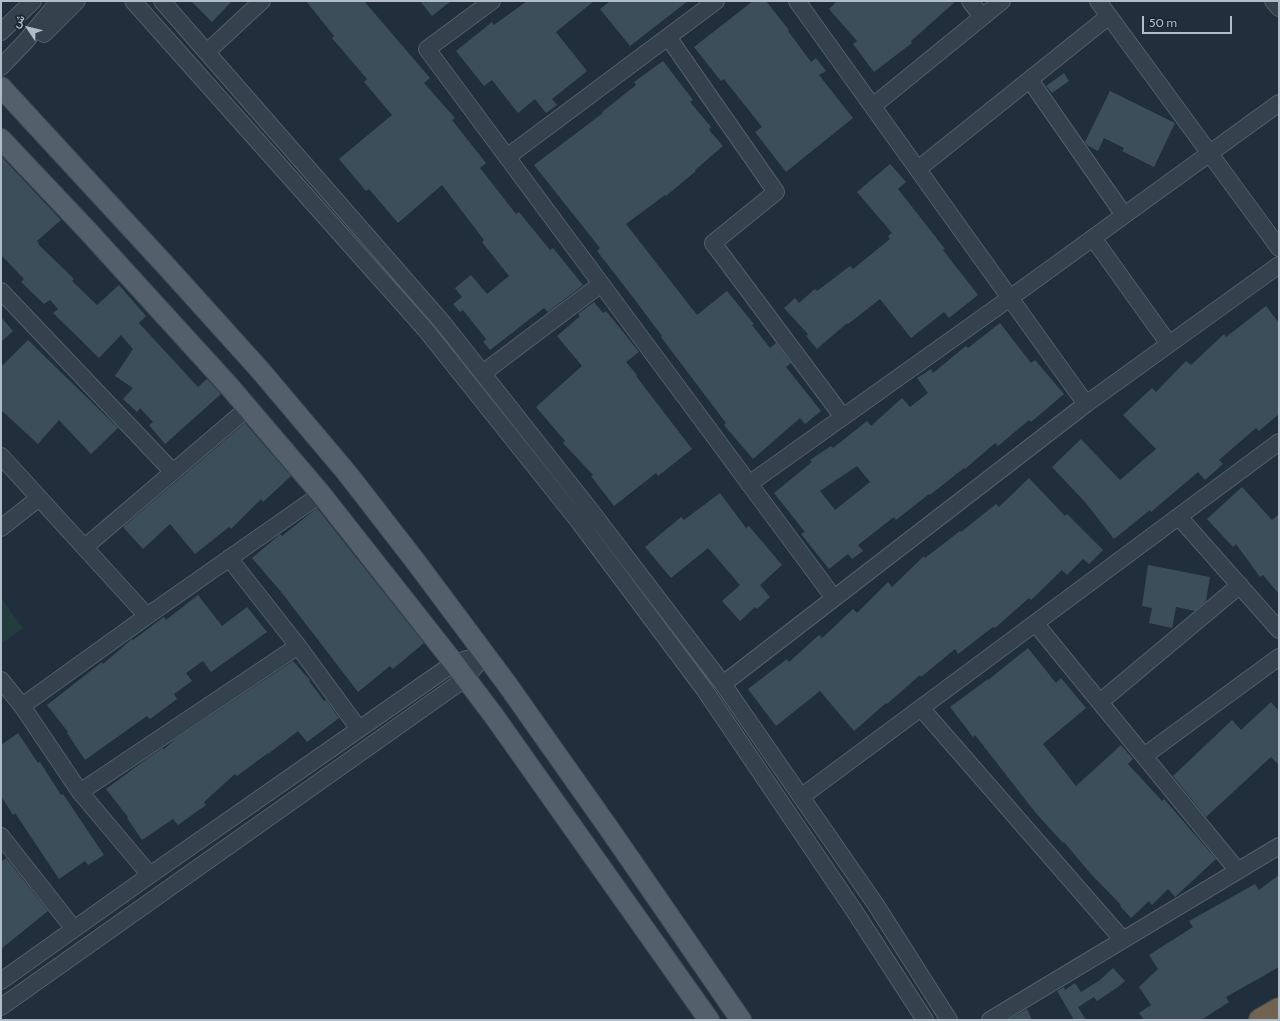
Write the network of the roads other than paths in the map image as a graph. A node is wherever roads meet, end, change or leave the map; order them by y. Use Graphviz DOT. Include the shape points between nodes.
graph roads {
  1 [pos="33,1"];
  2 [pos="59,1"];
  3 [pos="76,1"];
  4 [pos="133,1"];
  5 [pos="162,1"];
  6 [pos="262,1"];
  7 [pos="492,1"];
  8 [pos="716,1"];
  9 [pos="797,1"];
  10 [pos="970,1"];
  11 [pos="1002,1"];
  12 [pos="1098,1"];
  13 [pos="1273,1"];
  14 [pos="1279,8"];
  15 [pos="1109,16"];
  16 [pos="982,17"];
  17 [pos="1,32"];
  18 [pos="668,37"];
  19 [pos="207,52"];
  20 [pos="24,53"];
  21 [pos="1,67"];
  22 [pos="1030,80"];
  23 [pos="1,87"];
  24 [pos="1279,103"];
  25 [pos="873,106"];
  26 [pos="1,139"];
  27 [pos="1210,153"];
  28 [pos="507,157"];
  29 [pos="918,169"];
  30 [pos="1124,215"];
  31 [pos="1093,238"];
  32 [pos="1279,248"];
  33 [pos="1279,265"];
  34 [pos="601,284"];
  35 [pos="1,292"];
  36 [pos="1010,298"];
  37 [pos="1169,344"];
  38 [pos="483,373"];
  39 [pos="1086,404"];
  40 [pos="248,408"];
  41 [pos="843,417"];
  42 [pos="1279,442"];
  43 [pos="1,456"];
  44 [pos="173,472"];
  45 [pos="749,484"];
  46 [pos="321,494"];
  47 [pos="40,498"];
  48 [pos="1179,517"];
  49 [pos="1,528"];
  50 [pos="85,547"];
  51 [pos="229,558"];
  52 [pos="1240,585"];
  53 [pos="834,598"];
  54 [pos="147,616"];
  55 [pos="1035,623"];
  56 [pos="1279,630"];
  57 [pos="298,646"];
  58 [pos="485,654"];
  59 [pos="1279,657"];
  60 [pos="460,671"];
  61 [pos="1,680"];
  62 [pos="723,684"];
  63 [pos="1100,702"];
  64 [pos="22,706"];
  65 [pos="921,708"];
  66 [pos="360,729"];
  67 [pos="1144,756"];
  68 [pos="80,792"];
  69 [pos="801,797"];
  70 [pos="4,844"];
  71 [pos="1279,846"];
  72 [pos="1238,871"];
  73 [pos="150,875"];
  74 [pos="74,929"];
  75 [pos="1123,940"];
  76 [pos="1,981"];
  77 [pos="1,1007"];
  78 [pos="1279,1009"];
  79 [pos="708,1020"];
  80 [pos="741,1020"];
  81 [pos="924,1020"];
  82 [pos="949,1020"];
  83 [pos="990,1020"];
  84 [pos="1260,1020"];
  1 -- 17 [label="street"];
  2 -- 21 [label="street"];
  3 -- 20 [label="street"];
  4 -- 81 [label="street" via="425,329 580,523 704,689 851,905"];
  5 -- 19 [label="street"];
  6 -- 19 [label="street"];
  7 -- 28 [label="street" via="427,49"];
  8 -- 18 [label="street"];
  9 -- 25 [label="street"];
  10 -- 16 [label="street"];
  11 -- 16 [label="street"];
  12 -- 15 [label="street"];
  13 -- 14 [label="street"];
  15 -- 22 [label="street"];
  15 -- 27 [label="street"];
  16 -- 25 [label="street"];
  18 -- 28 [label="street"];
  18 -- 41 [label="street" via="776,192 713,243"];
  19 -- 38 [label="street" via="443,323"];
  22 -- 29 [label="street"];
  22 -- 30 [label="street"];
  23 -- 58 [label="main road" via="260,370 347,472"];
  24 -- 27 [label="street"];
  25 -- 29 [label="street"];
  26 -- 40 [label="main road"];
  27 -- 30 [label="street"];
  27 -- 32 [label="street"];
  28 -- 34 [label="street"];
  29 -- 36 [label="street"];
  30 -- 31 [label="street"];
  31 -- 36 [label="street"];
  31 -- 37 [label="street"];
  33 -- 37 [label="street"];
  34 -- 38 [label="street"];
  34 -- 45 [label="street"];
  35 -- 44 [label="street"];
  36 -- 39 [label="street"];
  36 -- 41 [label="street"];
  37 -- 39 [label="street"];
  38 -- 62 [label="street"];
  39 -- 53 [label="street"];
  40 -- 44 [label="street"];
  40 -- 46 [label="main road"];
  41 -- 45 [label="street"];
  42 -- 48 [label="street"];
  43 -- 47 [label="street"];
  44 -- 50 [label="street"];
  45 -- 53 [label="street"];
  46 -- 51 [label="street"];
  46 -- 60 [label="main road"];
  47 -- 49 [label="street"];
  47 -- 50 [label="street"];
  48 -- 52 [label="street"];
  48 -- 55 [label="street"];
  50 -- 54 [label="street"];
  51 -- 54 [label="street"];
  51 -- 57 [label="street"];
  52 -- 56 [label="street"];
  52 -- 63 [label="street"];
  53 -- 62 [label="street"];
  54 -- 64 [label="street"];
  55 -- 63 [label="street"];
  55 -- 65 [label="street"];
  57 -- 66 [label="street"];
  57 -- 68 [label="street"];
  58 -- 60 [label="street"];
  58 -- 80 [label="main road"];
  59 -- 67 [label="street"];
  60 -- 66 [label="street"];
  60 -- 77 [label="street"];
  60 -- 79 [label="main road" via="508,735"];
  61 -- 64 [label="street"];
  62 -- 69 [label="street"];
  63 -- 67 [label="street"];
  64 -- 68 [label="street"];
  65 -- 69 [label="street"];
  65 -- 75 [label="street"];
  66 -- 73 [label="street"];
  67 -- 72 [label="street"];
  68 -- 73 [label="street"];
  69 -- 82 [label="street" via="876,905"];
  70 -- 74 [label="street"];
  71 -- 72 [label="street"];
  72 -- 75 [label="street"];
  73 -- 74 [label="street"];
  74 -- 76 [label="street"];
  75 -- 83 [label="street"];
  78 -- 84 [label="highway"];
}
